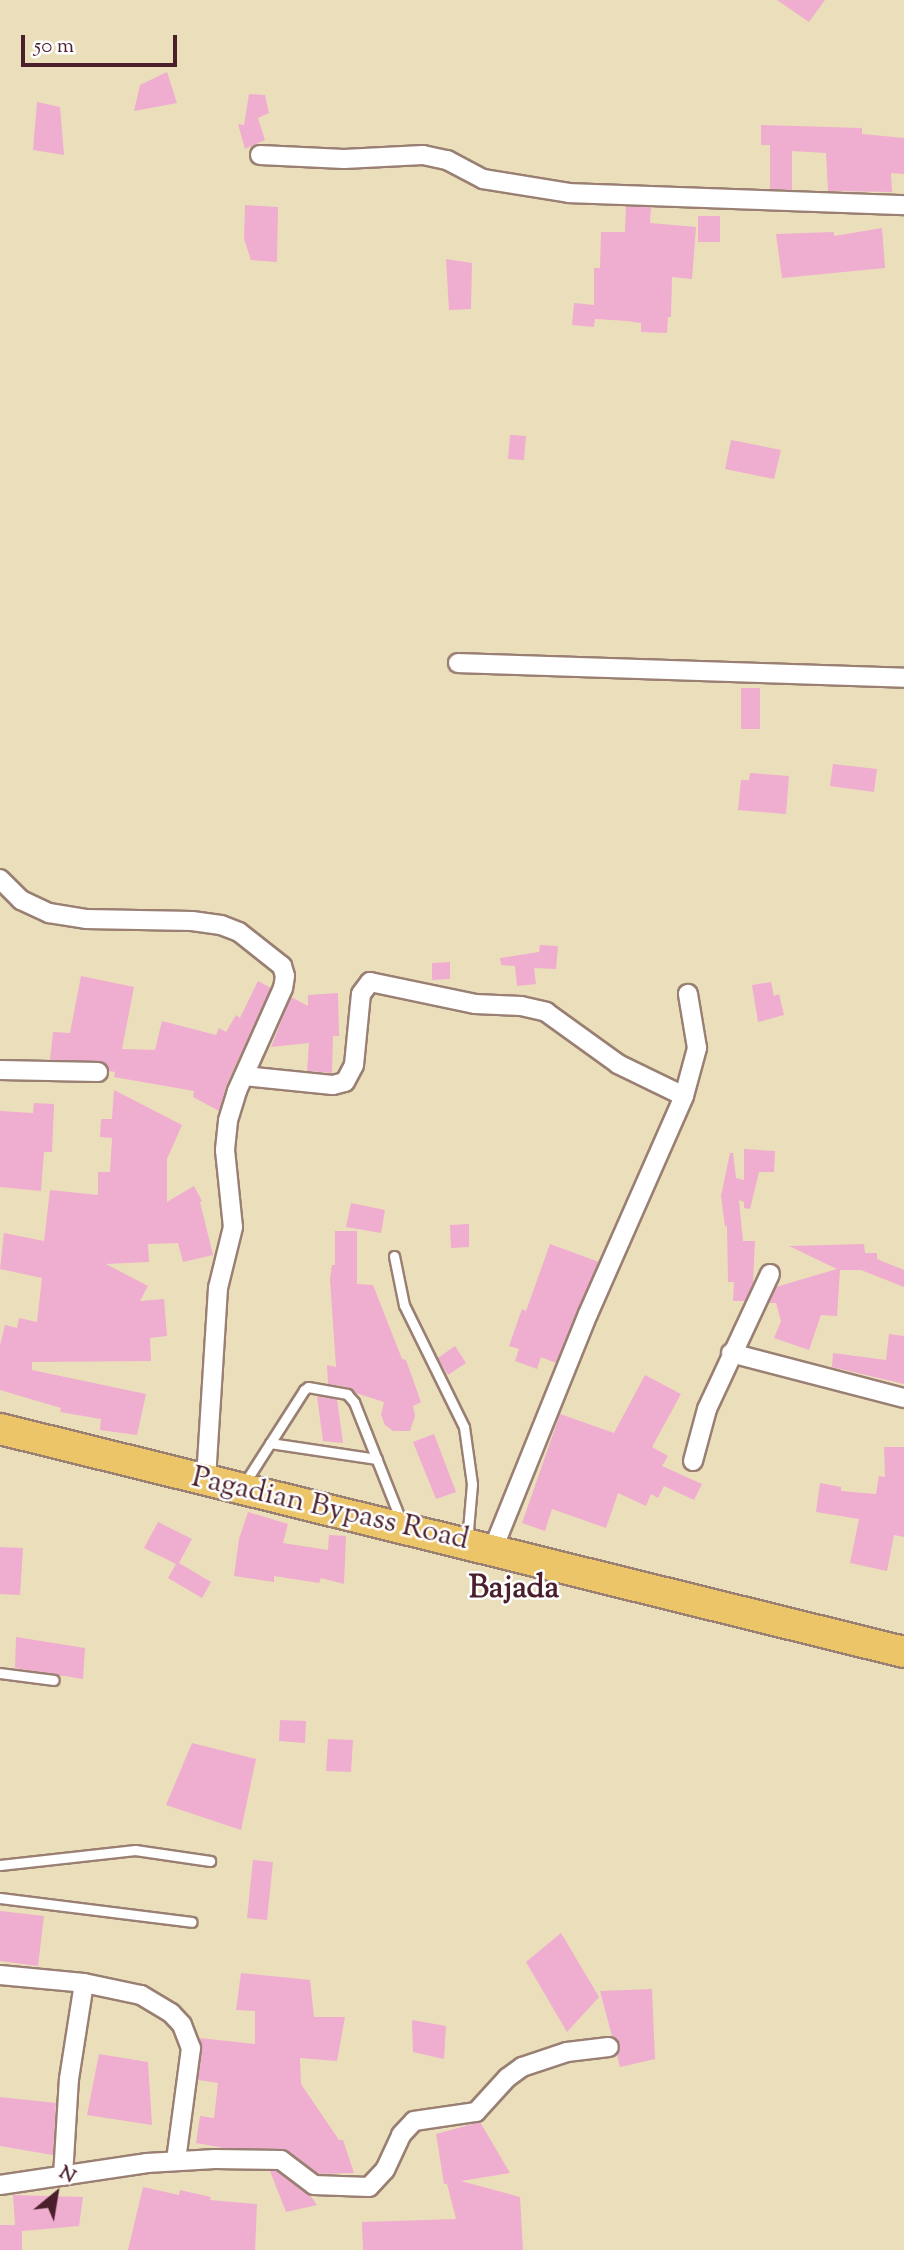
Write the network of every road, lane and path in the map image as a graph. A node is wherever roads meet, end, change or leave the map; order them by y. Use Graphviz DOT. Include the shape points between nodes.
graph roads {
  1 [pos="260,155"];
  2 [pos="904,205"];
  3 [pos="458,663"];
  4 [pos="904,678"];
  5 [pos="0,879"];
  6 [pos="688,994"];
  7 [pos="0,1070"];
  8 [pos="98,1072"];
  9 [pos="244,1076"];
  10 [pos="684,1096"];
  11 [pos="394,1256"];
  12 [pos="770,1274"];
  13 [pos="731,1353"];
  14 [pos="904,1398"];
  15 [pos="0,1429"];
  16 [pos="270,1443"];
  17 [pos="377,1459"];
  18 [pos="693,1461"];
  19 [pos="206,1480"];
  20 [pos="242,1489"];
  21 [pos="404,1528"];
  22 [pos="480,1546"];
  23 [pos="904,1652"];
  24 [pos="0,1672"];
  25 [pos="54,1680"];
  26 [pos="210,1861"];
  27 [pos="0,1865"];
  28 [pos="0,1898"];
  29 [pos="192,1922"];
  30 [pos="0,1975"];
  31 [pos="84,1983"];
  32 [pos="609,2047"];
  33 [pos="176,2160"];
  34 [pos="63,2176"];
  35 [pos="0,2185"];
  1 -- 2 [label="street" via="344,159 423,155 447,160 483,179 569,192"];
  3 -- 4 [label="street"];
  5 -- 9 [label="street" via="21,900 49,913 221,926 239,932 274,956 285,976 283,988"];
  6 -- 10 [label="street" via="697,1048"];
  7 -- 8 [label="street"];
  9 -- 10 [label="street" via="333,1085 345,1082 354,1065 363,988 370,982 475,1004 546,1012 618,1064"];
  9 -- 19 [label="street" via="228,1121 225,1150 233,1227 218,1288"];
  10 -- 22 [label="street"];
  11 -- 22 [label="lane" via="404,1305 464,1427"];
  12 -- 13 [label="street"];
  13 -- 14 [label="street"];
  13 -- 18 [label="street" via="707,1409"];
  15 -- 19 [label="highway, Pagadian Bypass Road"];
  16 -- 17 [label="lane"];
  16 -- 17 [label="lane" via="308,1387 352,1397"];
  16 -- 20 [label="lane"];
  17 -- 21 [label="lane"];
  19 -- 20 [label="highway, Pagadian Bypass Road"];
  20 -- 21 [label="highway, Pagadian Bypass Road"];
  21 -- 22 [label="highway, Pagadian Bypass Road"];
  22 -- 23 [label="highway, Pagadian Bypass Road"];
  24 -- 25 [label="lane"];
  26 -- 27 [label="lane" via="135,1850"];
  28 -- 29 [label="lane"];
  30 -- 31 [label="street"];
  31 -- 33 [label="street" via="156,2002 189,2037"];
  31 -- 34 [label="street" via="69,2079"];
  32 -- 33 [label="street" via="567,2052 522,2067 476,2112 414,2121 401,2135 380,2178 369,2187 314,2185 282,2160"];
  33 -- 34 [label="street"];
  34 -- 35 [label="street"];
}
